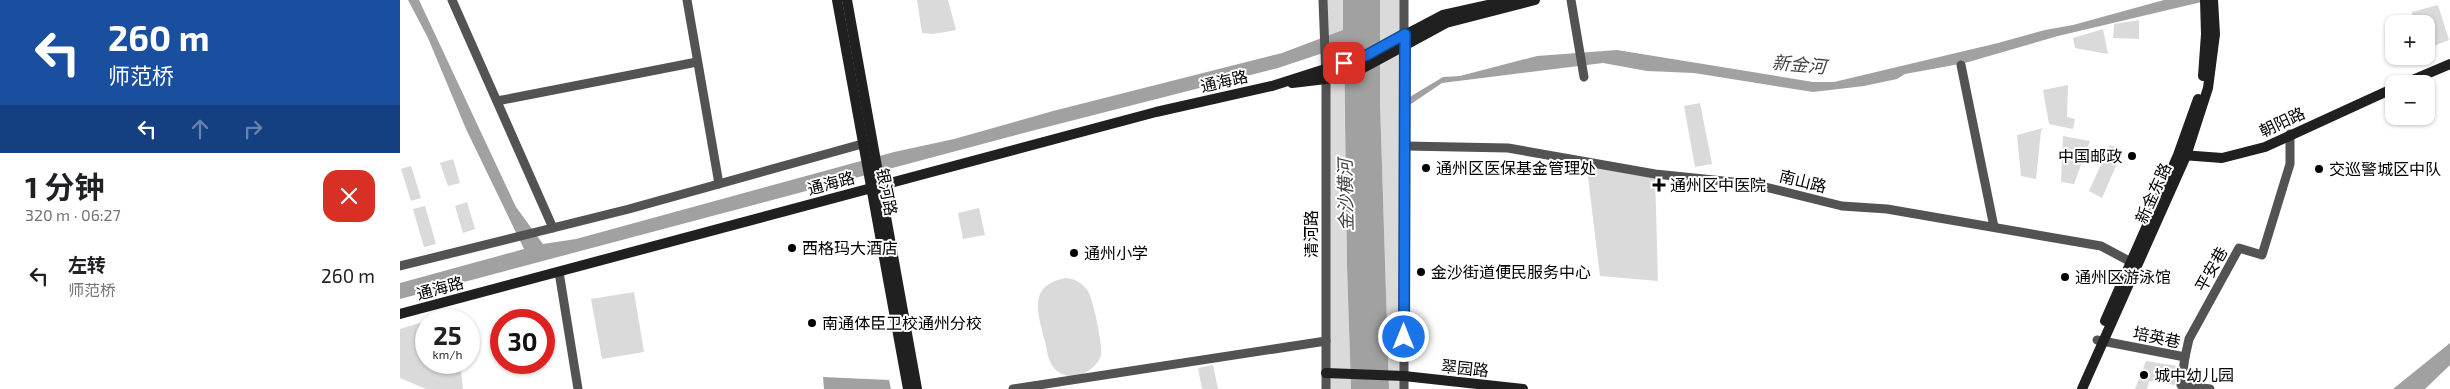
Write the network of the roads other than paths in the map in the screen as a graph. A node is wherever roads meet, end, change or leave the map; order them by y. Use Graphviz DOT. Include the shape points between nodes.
graph roads {
  1 [pos="452,0"];
  2 [pos="687,0"];
  3 [pos="838,0"];
  4 [pos="847,0"];
  5 [pos="1323,0"];
  6 [pos="1404,0"];
  7 [pos="1510,0"];
  8 [pos="1535,0"];
  9 [pos="1571,0"];
  10 [pos="2210,2"];
  11 [pos="1405,39"];
  12 [pos="697,62"];
  13 [pos="2450,64"];
  14 [pos="1960,65"];
  15 [pos="1326,68"];
  16 [pos="1584,73"];
  17 [pos="2424,75"];
  18 [pos="1326,79"];
  19 [pos="1272,86"];
  20 [pos="2385,92"];
  21 [pos="497,101"];
  22 [pos="2290,134"];
  23 [pos="865,140"];
  24 [pos="1405,146"];
  25 [pos="2182,155"];
  26 [pos="719,184"];
  27 [pos="875,187"];
  28 [pos="1994,227"];
  29 [pos="554,228"];
  30 [pos="2130,262"];
  31 [pos="400,266"];
  32 [pos="558,272"];
  33 [pos="400,314"];
  34 [pos="2100,340"];
  35 [pos="1326,341"];
  36 [pos="2185,357"];
  37 [pos="1326,373"];
  38 [pos="1404,376"];
  39 [pos="578,389"];
  40 [pos="908,389"];
  41 [pos="917,389"];
  42 [pos="1013,389"];
  43 [pos="1326,389"];
  44 [pos="1404,389"];
  45 [pos="1523,389"];
  46 [pos="2077,389"];
  47 [pos="2082,389"];
  48 [pos="2210,389"];
  1 -- 21 [label="street"];
  2 -- 12 [label="street"];
  3 -- 23 [label="street, 银河路"];
  4 -- 23 [label="street, 银河路"];
  5 -- 15 [label="street, 清河路"];
  6 -- 11 [label="street"];
  7 -- 11 [label="street" via="1443,16"];
  8 -- 11 [label="street" via="1446,23"];
  9 -- 16 [label="street"];
  10 -- 25 [label="street, 新金东路" via="2215,34 2208,88"];
  11 -- 15 [label="street, 通海路"];
  11 -- 18 [label="street, 通海路" via="1363,68"];
  11 -- 24 [label="street"];
  12 -- 21 [label="street"];
  12 -- 26 [label="street"];
  13 -- 17 [label="street"];
  14 -- 28 [label="street"];
  15 -- 18 [label="street, 清河路"];
  15 -- 19 [label="street, 通海路"];
  18 -- 19 [label="street, 通海路"];
  18 -- 35 [label="street, 清河路"];
  19 -- 27 [label="street, 通海路" via="1156,112"];
  20 -- 22 [label="street, 朝阳路"];
  21 -- 29 [label="street"];
  22 -- 25 [label="street, 朝阳路" via="2265,147 2222,158"];
  22 -- 36 [label="street, 平安巷" via="2290,164 2262,255 2239,248 2188,339"];
  23 -- 26 [label="street"];
  23 -- 27 [label="street, 银河路"];
  24 -- 28 [label="street, 南山路" via="1508,148 1655,174 1753,184 1842,206 1888,209"];
  24 -- 38 [label="street"];
  25 -- 30 [label="street, 新金东路"];
  25 -- 34 [label="street, 新金东路"];
  26 -- 29 [label="street"];
  27 -- 32 [label="street, 通海路"];
  27 -- 40 [label="street, 银河路"];
  27 -- 41 [label="street, 银河路"];
  28 -- 30 [label="street, 南山路" via="2101,246"];
  29 -- 31 [label="street"];
  30 -- 34 [label="street, 新金东路"];
  32 -- 33 [label="street, 通海路"];
  32 -- 39 [label="street"];
  34 -- 36 [label="street, 培英巷"];
  34 -- 46 [label="street, 新金东路"];
  34 -- 47 [label="street, 新金东路"];
  35 -- 37 [label="street, 清河路"];
  35 -- 42 [label="street"];
  36 -- 48 [label="street, 培英巷" via="2181,385"];
  37 -- 38 [label="street, 翠园路"];
  37 -- 43 [label="street, 清河路"];
  38 -- 44 [label="street"];
  38 -- 45 [label="street, 翠园路"];
}
